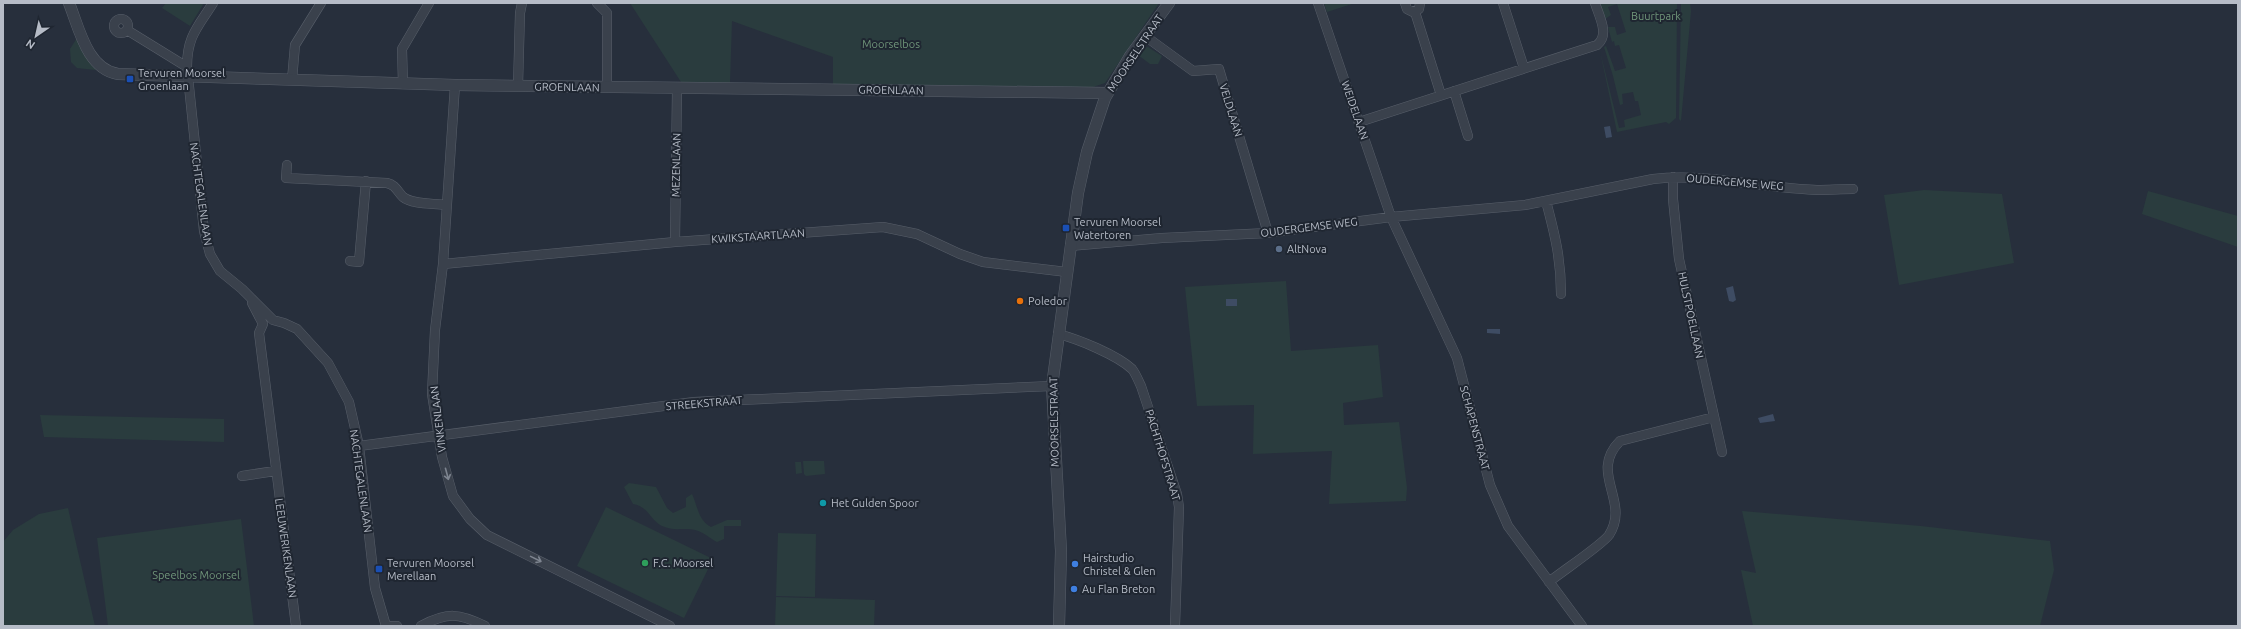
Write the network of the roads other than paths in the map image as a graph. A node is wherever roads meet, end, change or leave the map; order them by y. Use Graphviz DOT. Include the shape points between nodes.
graph roads {
  1 [pos="213,3"];
  2 [pos="321,3"];
  3 [pos="429,3"];
  4 [pos="522,3"];
  5 [pos="597,3"];
  6 [pos="1169,3"];
  7 [pos="1318,3"];
  8 [pos="1405,3"];
  9 [pos="1420,3"];
  10 [pos="1503,3"];
  11 [pos="1595,3"];
  12 [pos="72,4"];
  13 [pos="1415,12"];
  14 [pos="127,30"];
  15 [pos="1145,36"];
  16 [pos="1524,68"];
  17 [pos="187,72"];
  18 [pos="292,80"];
  19 [pos="403,84"];
  20 [pos="455,85"];
  21 [pos="518,86"];
  22 [pos="607,87"];
  23 [pos="677,88"];
  24 [pos="1454,91"];
  25 [pos="1108,93"];
  26 [pos="1441,95"];
  27 [pos="1359,122"];
  28 [pos="1468,136"];
  29 [pos="287,166"];
  30 [pos="1673,177"];
  31 [pos="366,181"];
  32 [pos="1853,189"];
  33 [pos="1546,201"];
  34 [pos="446,205"];
  35 [pos="1391,217"];
  36 [pos="1268,233"];
  37 [pos="674,242"];
  38 [pos="1070,246"];
  39 [pos="350,260"];
  40 [pos="443,264"];
  41 [pos="1067,272"];
  42 [pos="1561,294"];
  43 [pos="249,297"];
  44 [pos="273,320"];
  45 [pos="263,324"];
  46 [pos="1058,334"];
  47 [pos="1052,386"];
  48 [pos="1714,417"];
  49 [pos="438,436"];
  50 [pos="359,446"];
  51 [pos="1722,452"];
  52 [pos="275,471"];
  53 [pos="242,476"];
  54 [pos="1548,582"];
  55 [pos="296,626"];
  56 [pos="386,626"];
  57 [pos="397,626"];
  58 [pos="421,626"];
  59 [pos="485,626"];
  60 [pos="670,626"];
  61 [pos="1058,626"];
  62 [pos="1175,626"];
  63 [pos="1582,626"];
  1 -- 17 [label="street, NACHTEGALENLAAN" via="190,38 187,49"];
  2 -- 18 [label="street" via="295,45"];
  3 -- 19 [label="street" via="402,49"];
  4 -- 21 [label="street"];
  5 -- 22 [label="street" via="607,13"];
  6 -- 15 [label="street, MOORSELSTRAAT"];
  7 -- 27 [label="street, WEIDELAAN"];
  8 -- 13 [label="street" via="1409,11"];
  9 -- 13 [label="street" via="1419,9"];
  10 -- 16 [label="street"];
  11 -- 16 [label="street" via="1604,34 1600,43"];
  12 -- 17 [label="street, GROENLAAN" via="90,54 105,69 118,74"];
  13 -- 26 [label="street"];
  14 -- 17 [label="street"];
  15 -- 25 [label="street, MOORSELSTRAAT"];
  15 -- 36 [label="street, VELDLAAN" via="1193,71 1219,69"];
  16 -- 24 [label="street"];
  17 -- 18 [label="street, GROENLAAN"];
  17 -- 43 [label="street, NACHTEGALENLAAN" via="204,231 210,254 220,271"];
  18 -- 19 [label="street, GROENLAAN"];
  19 -- 20 [label="street, GROENLAAN"];
  20 -- 21 [label="street, GROENLAAN"];
  20 -- 34 [label="street, VINKENLAAN"];
  21 -- 22 [label="street, GROENLAAN"];
  22 -- 23 [label="street, GROENLAAN"];
  23 -- 25 [label="street, GROENLAAN"];
  23 -- 37 [label="street, MEZENLAAN"];
  24 -- 26 [label="street"];
  24 -- 28 [label="street"];
  25 -- 38 [label="street, MOORSELSTRAAT" via="1084,163"];
  26 -- 27 [label="street"];
  27 -- 35 [label="street, WEIDELAAN"];
  29 -- 31 [label="street" via="286,178"];
  30 -- 32 [label="street, OUDERGEMSE WEG" via="1707,178 1817,190"];
  30 -- 33 [label="street, OUDERGEMSE WEG"];
  30 -- 48 [label="street, HULSTPOELLAAN" via="1678,258"];
  31 -- 34 [label="street" via="392,184 410,200"];
  31 -- 39 [label="street" via="359,262"];
  33 -- 35 [label="street, OUDERGEMSE WEG"];
  33 -- 42 [label="street" via="1559,250"];
  34 -- 40 [label="street, VINKENLAAN"];
  35 -- 36 [label="street, OUDERGEMSE WEG"];
  35 -- 54 [label="street, SCHAPENSTRAAT" via="1456,358 1490,485 1508,526"];
  36 -- 38 [label="street, OUDERGEMSE WEG"];
  37 -- 40 [label="street, KWIKSTAARTLAAN"];
  37 -- 41 [label="street, KWIKSTAARTLAAN" via="883,227 917,234 983,262"];
  38 -- 41 [label="street, MOORSELSTRAAT"];
  40 -- 49 [label="street, VINKENLAAN" via="435,330 432,394"];
  41 -- 46 [label="street, MOORSELSTRAAT"];
  43 -- 44 [label="street, NACHTEGALENLAAN"];
  43 -- 45 [label="street, NACHTEGALENLAAN"];
  44 -- 45 [label="street"];
  44 -- 50 [label="street, NACHTEGALENLAAN" via="297,329 328,364 349,402"];
  45 -- 52 [label="street, LEEUWERIKENLAAN" via="259,333"];
  46 -- 47 [label="street, MOORSELSTRAAT"];
  46 -- 62 [label="street, PACHTHOFSTRAAT" via="1072,338 1119,361 1132,370 1141,386 1179,507"];
  47 -- 49 [label="street, STREEKSTRAAT" via="694,402"];
  47 -- 61 [label="street, MOORSELSTRAAT" via="1060,551"];
  48 -- 51 [label="street, HULSTPOELLAAN"];
  48 -- 54 [label="street" via="1620,441 1610,451 1606,468 1616,507 1614,523 1608,536"];
  49 -- 50 [label="street, STREEKSTRAAT"];
  49 -- 60 [label="street, VINKENLAAN, one-way" via="453,496 470,519 487,535"];
  50 -- 56 [label="street, NACHTEGALENLAAN" via="375,588"];
  52 -- 53 [label="street"];
  52 -- 55 [label="street, LEEUWERIKENLAAN"];
  54 -- 63 [label="street, SCHAPENSTRAAT"];
  56 -- 57 [label="street, NACHTEGALENLAAN"];
  58 -- 59 [label="street" via="446,616 459,615"];
}
